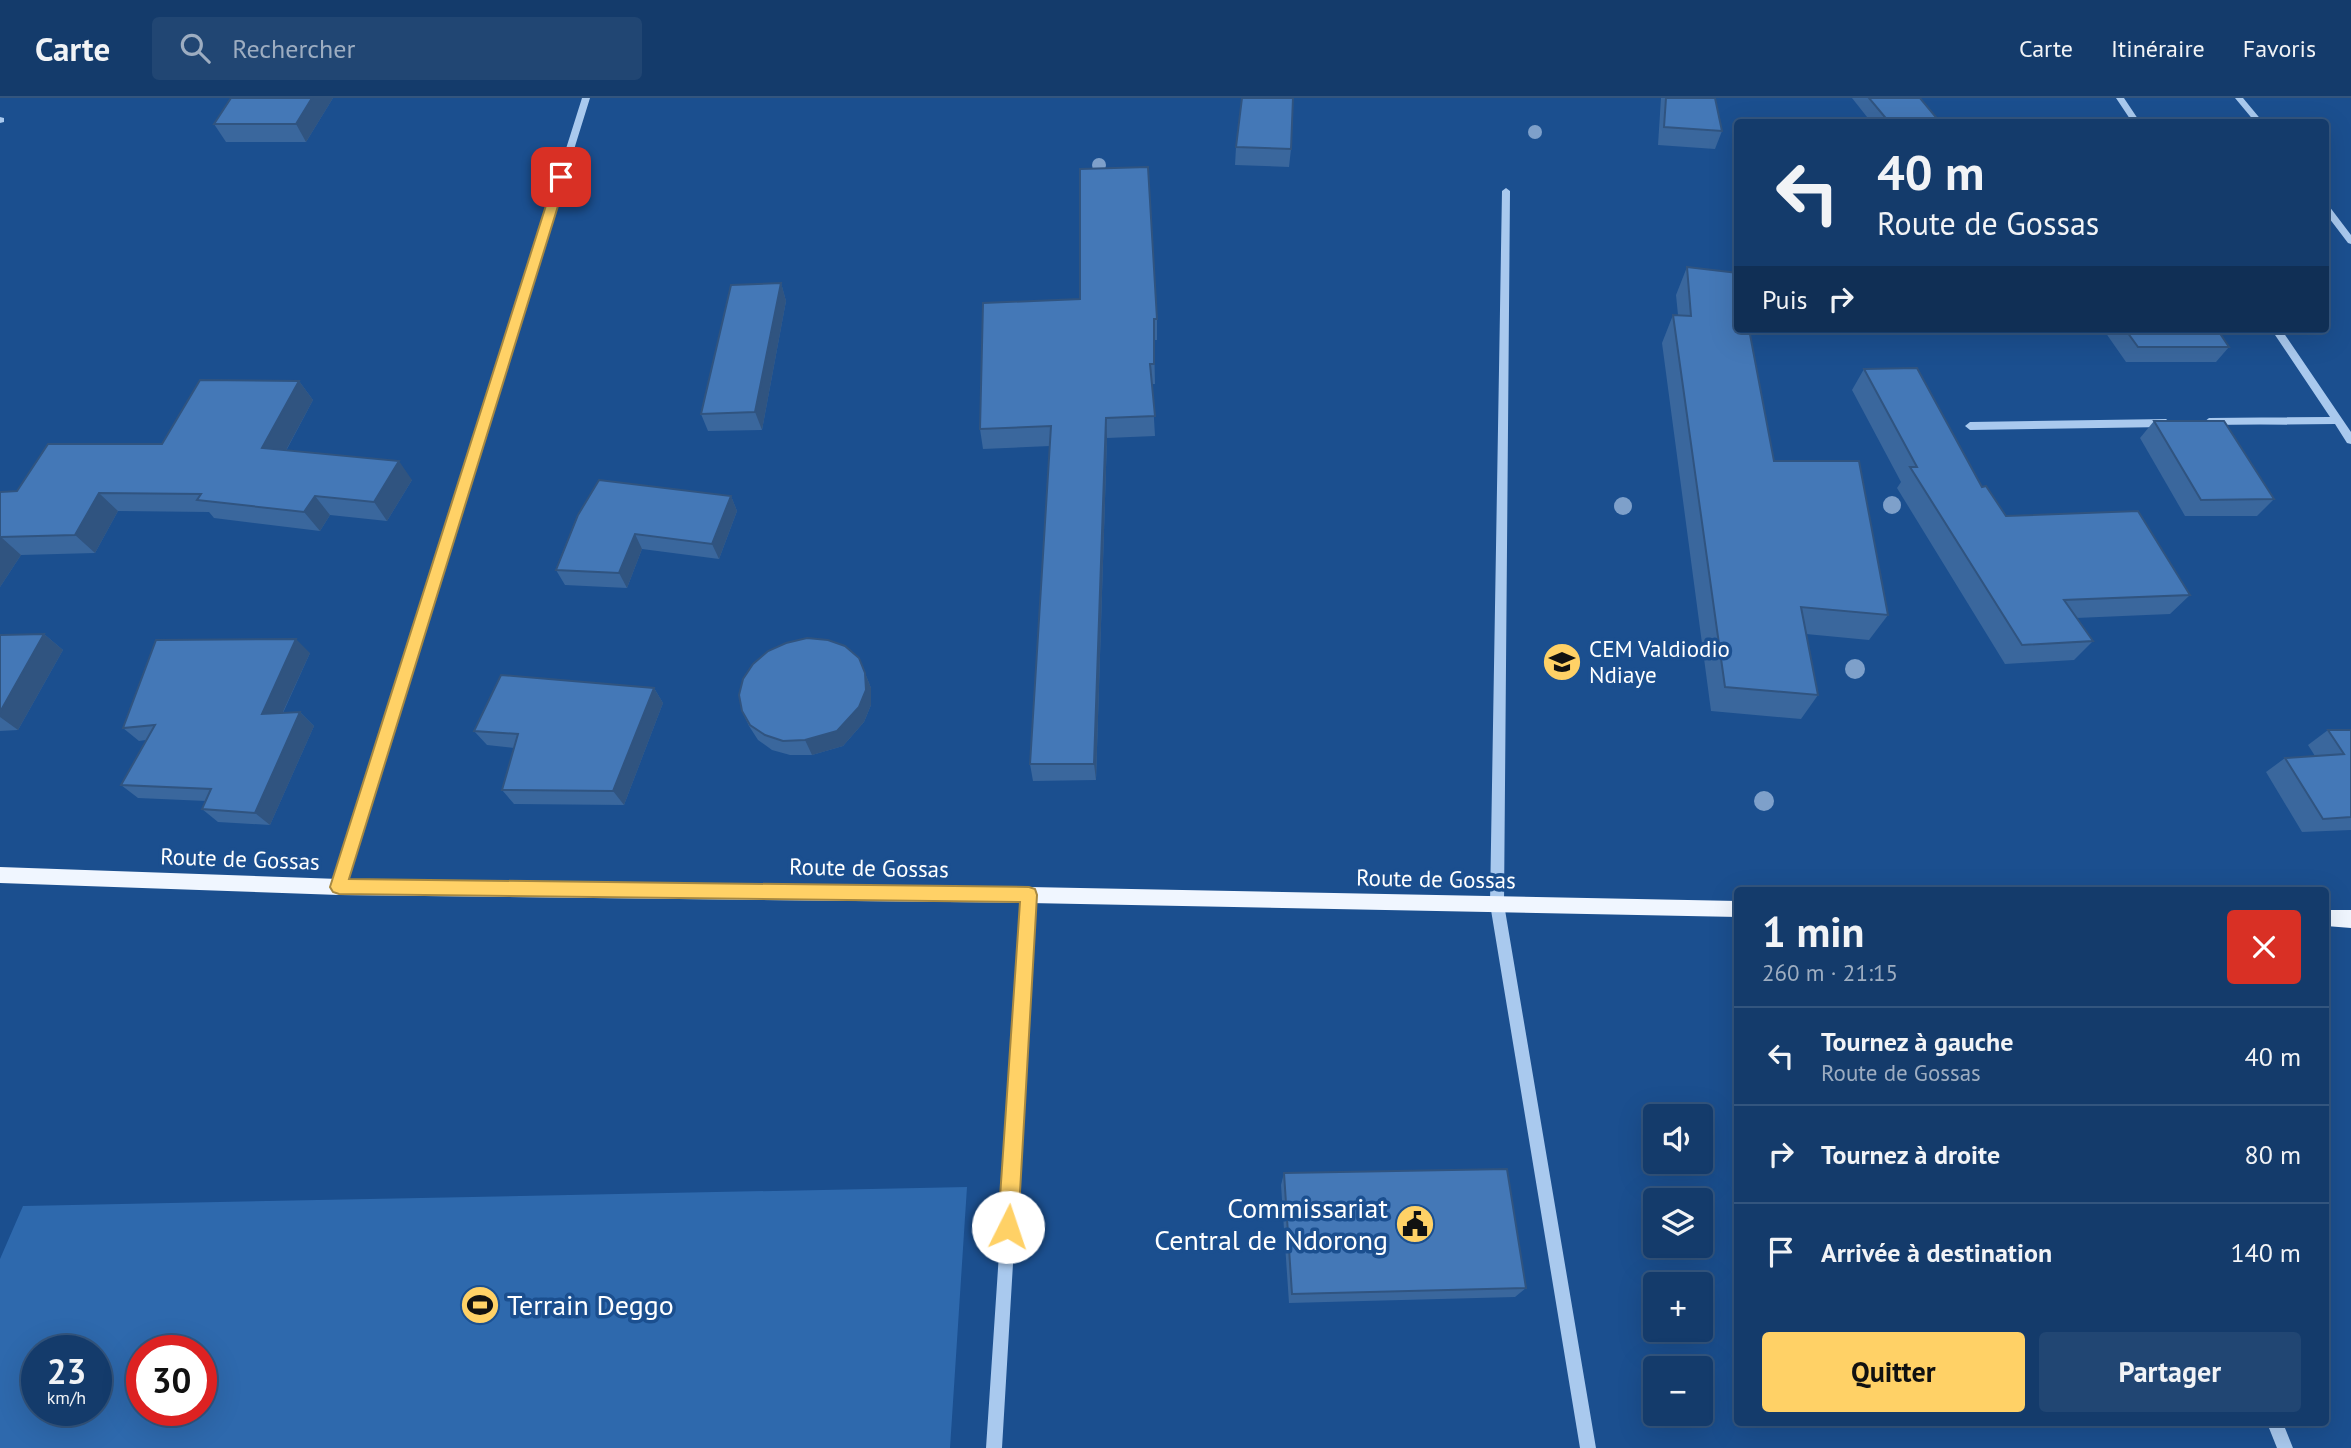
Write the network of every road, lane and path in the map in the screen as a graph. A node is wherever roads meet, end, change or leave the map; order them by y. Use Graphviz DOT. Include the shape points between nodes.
graph roads {
  1 [pos="586,98"];
  2 [pos="2120,98"];
  3 [pos="2239,98"];
  4 [pos="2134,119"];
  5 [pos="2256,119"];
  6 [pos="1506,191"];
  7 [pos="2329,212"];
  8 [pos="2351,241"];
  9 [pos="2279,333"];
  10 [pos="2338,420"];
  11 [pos="2202,422"];
  12 [pos="2174,423"];
  13 [pos="1970,426"];
  14 [pos="2351,440"];
  15 [pos="0,875"];
  16 [pos="339,887"];
  17 [pos="1029,895"];
  18 [pos="1497,904"];
  19 [pos="1734,909"];
  20 [pos="2329,918"];
  21 [pos="2351,919"];
  22 [pos="2276,1426"];
  23 [pos="994,1448"];
  24 [pos="1588,1448"];
  25 [pos="2285,1448"];
  1 -- 16 [label="street"];
  2 -- 4 [label="street"];
  3 -- 5 [label="street"];
  6 -- 18 [label="street"];
  7 -- 8 [label="street"];
  9 -- 10 [label="street"];
  10 -- 11 [label="street"];
  10 -- 14 [label="street"];
  12 -- 13 [label="street"];
  15 -- 16 [label="main road, Route de Gossas"];
  16 -- 17 [label="main road, Route de Gossas"];
  17 -- 18 [label="main road, Route de Gossas"];
  17 -- 23 [label="street"];
  18 -- 19 [label="main road, Route de Gossas"];
  18 -- 24 [label="street"];
  20 -- 21 [label="main road"];
  22 -- 25 [label="street"];
}
